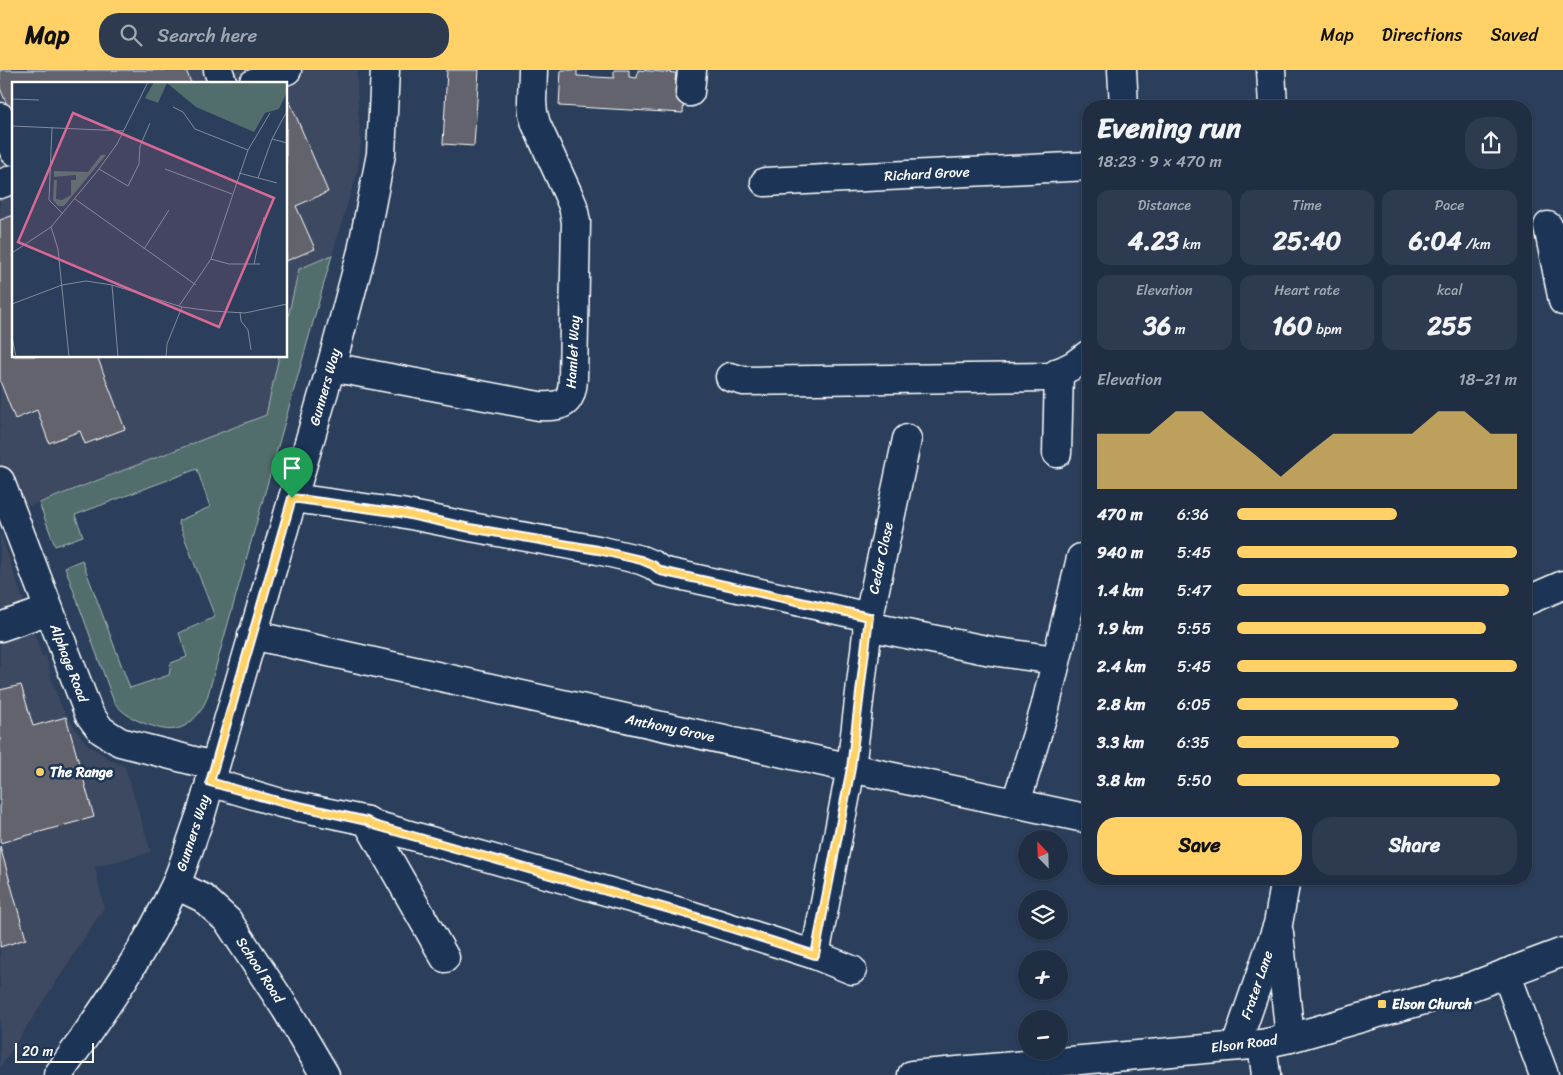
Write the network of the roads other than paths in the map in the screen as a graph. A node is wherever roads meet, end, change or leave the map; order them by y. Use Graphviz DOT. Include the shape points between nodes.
graph roads {
  1 [pos="218,70"];
  2 [pos="287,70"];
  3 [pos="385,70"];
  4 [pos="532,70"];
  5 [pos="1122,70"];
  6 [pos="1271,70"];
  7 [pos="222,82"];
  8 [pos="258,82"];
  9 [pos="1124,100"];
  10 [pos="1273,100"];
  11 [pos="0,117"];
  12 [pos="12,146"];
  13 [pos="1082,166"];
  14 [pos="12,180"];
  15 [pos="765,182"];
  16 [pos="0,184"];
  17 [pos="1548,226"];
  18 [pos="1563,301"];
  19 [pos="1082,359"];
  20 [pos="331,367"];
  21 [pos="1059,372"];
  22 [pos="730,377"];
  23 [pos="906,439"];
  24 [pos="1057,453"];
  25 [pos="0,481"];
  26 [pos="292,498"];
  27 [pos="1081,558"];
  28 [pos="1563,585"];
  29 [pos="1532,598"];
  30 [pos="49,610"];
  31 [pos="868,622"];
  32 [pos="0,627"];
  33 [pos="252,635"];
  34 [pos="1056,660"];
  35 [pos="851,768"];
  36 [pos="212,774"];
  37 [pos="1016,803"];
  38 [pos="1082,817"];
  39 [pos="367,821"];
  40 [pos="176,885"];
  41 [pos="1285,885"];
  42 [pos="1278,924"];
  43 [pos="1563,952"];
  44 [pos="815,955"];
  45 [pos="445,958"];
  46 [pos="852,970"];
  47 [pos="1506,973"];
  48 [pos="1290,1038"];
  49 [pos="1262,1044"];
  50 [pos="1236,1046"];
  51 [pos="58,1075"];
  52 [pos="325,1075"];
  53 [pos="912,1075"];
  54 [pos="1266,1075"];
  55 [pos="1544,1075"];
  1 -- 7 [label="street"];
  2 -- 8 [label="street"];
  3 -- 20 [label="street, Gunners Way" via="381,154 362,251"];
  4 -- 20 [label="street, Hamlet Way" via="534,118 573,206 576,222 573,390 569,398 562,404 538,406"];
  5 -- 9 [label="street"];
  6 -- 10 [label="street"];
  11 -- 12 [label="street"];
  13 -- 15 [label="street, Richard Grove"];
  14 -- 16 [label="street"];
  17 -- 18 [label="street"];
  19 -- 21 [label="street"];
  20 -- 26 [label="street, Gunners Way"];
  21 -- 22 [label="street" via="1050,377 971,379 744,381"];
  21 -- 24 [label="street"];
  23 -- 31 [label="street, Cedar Close"];
  25 -- 30 [label="street, Alphage Road"];
  26 -- 31 [label="street" via="401,513 598,550 641,560 661,571"];
  26 -- 33 [label="street, Gunners Way"];
  27 -- 34 [label="street"];
  28 -- 29 [label="street"];
  30 -- 32 [label="street"];
  30 -- 36 [label="street, Alphage Road" via="89,714 101,730 120,742"];
  31 -- 34 [label="street" via="991,651"];
  31 -- 35 [label="street, Cedar Close"];
  33 -- 35 [label="street, Anthony Grove"];
  33 -- 36 [label="street, Gunners Way"];
  34 -- 37 [label="street"];
  35 -- 37 [label="street, Anthony Grove"];
  35 -- 44 [label="street, Cedar Close"];
  36 -- 39 [label="street, Alphage Road" via="281,802"];
  36 -- 40 [label="street, Gunners Way"];
  37 -- 38 [label="street, Anthony Grove"];
  39 -- 44 [label="street, Alphage Road" via="687,914"];
  39 -- 45 [label="street"];
  40 -- 51 [label="street, Gunners Way" via="134,961"];
  40 -- 52 [label="street, School Road" via="203,898 228,921"];
  41 -- 42 [label="street, Frater Lane"];
  42 -- 48 [label="street, Frater Lane"];
  42 -- 50 [label="street, Frater Lane"];
  43 -- 47 [label="street, Elson Road"];
  44 -- 46 [label="street, Alphage Road"];
  47 -- 48 [label="street, Elson Road" via="1470,987"];
  47 -- 55 [label="street"];
  48 -- 49 [label="street, Elson Road"];
  49 -- 50 [label="street, Elson Road"];
  49 -- 54 [label="street"];
  50 -- 53 [label="street, Elson Road"];
}
